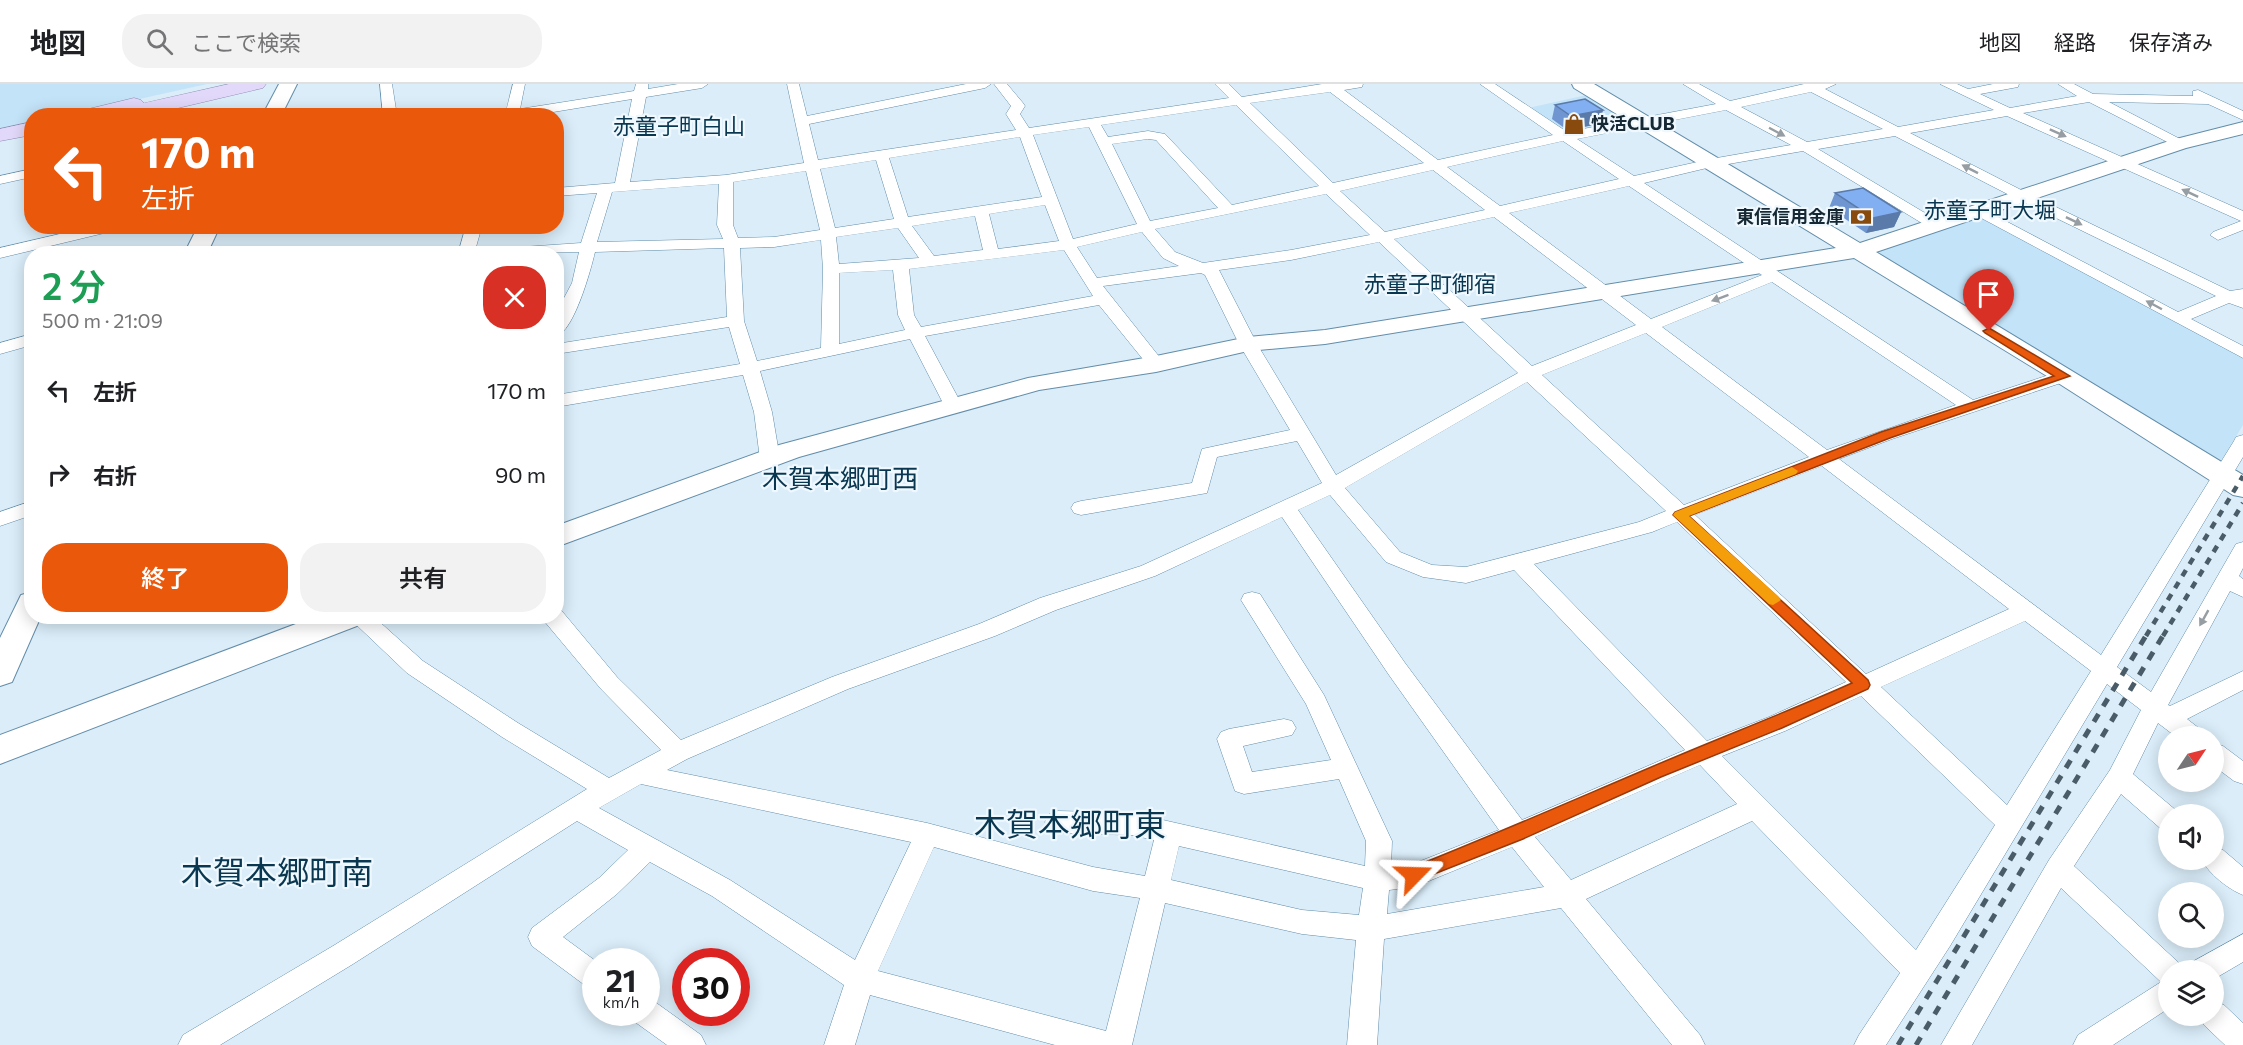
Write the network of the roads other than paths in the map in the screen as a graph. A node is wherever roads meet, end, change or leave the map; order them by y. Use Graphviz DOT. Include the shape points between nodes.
graph roads {
  1 [pos="222,84"];
  2 [pos="256,84"];
  3 [pos="288,84"];
  4 [pos="386,84"];
  5 [pos="519,84"];
  6 [pos="702,84"];
  7 [pos="794,84"];
  8 [pos="985,84"];
  9 [pos="1000,84"];
  10 [pos="1221,84"];
  11 [pos="1357,84"];
  12 [pos="1486,84"];
  13 [pos="1581,84"];
  14 [pos="1689,84"];
  15 [pos="1830,84"];
  16 [pos="1946,84"];
  17 [pos="2013,84"];
  18 [pos="2064,84"];
  19 [pos="2177,84"];
  20 [pos="1331,86"];
  21 [pos="1808,86"];
  22 [pos="641,89"];
  23 [pos="1967,93"];
  24 [pos="2090,98"];
  25 [pos="2209,100"];
  26 [pos="1240,101"];
  27 [pos="1725,104"];
  28 [pos="118,108"];
  29 [pos="150,108"];
  30 [pos="275,108"];
  31 [pos="389,108"];
  32 [pos="511,108"];
  33 [pos="545,108"];
  34 [pos="2011,112"];
  35 [pos="2243,116"];
  36 [pos="803,121"];
  37 [pos="1093,122"];
  38 [pos="1644,123"];
  39 [pos="2243,128"];
  40 [pos="24,130"];
  41 [pos="1899,132"];
  42 [pos="1025,133"];
  43 [pos="0,135"];
  44 [pos="24,136"];
  45 [pos="1563,137"];
  46 [pos="0,141"];
  47 [pos="1106,141"];
  48 [pos="2179,144"];
  49 [pos="1805,147"];
  50 [pos="929,148"];
  51 [pos="881,155"];
  52 [pos="2123,162"];
  53 [pos="1711,163"];
  54 [pos="934,164"];
  55 [pos="1435,165"];
  56 [pos="811,166"];
  57 [pos="24,175"];
  58 [pos="726,179"];
  59 [pos="0,180"];
  60 [pos="1631,182"];
  61 [pos="614,186"];
  62 [pos="1329,188"];
  63 [pos="564,191"];
  64 [pos="2022,196"];
  65 [pos="1051,200"];
  66 [pos="2243,201"];
  67 [pos="2220,207"];
  68 [pos="1228,210"];
  69 [pos="981,211"];
  70 [pos="1497,212"];
  71 [pos="1977,212"];
  72 [pos="2243,217"];
  73 [pos="903,224"];
  74 [pos="1935,225"];
  75 [pos="2243,225"];
  76 [pos="1146,226"];
  77 [pos="82,234"];
  78 [pos="828,235"];
  79 [pos="2218,235"];
  80 [pos="1383,237"];
  81 [pos="732,243"];
  82 [pos="1068,245"];
  83 [pos="30,246"];
  84 [pos="24,247"];
  85 [pos="588,247"];
  86 [pos="564,249"];
  87 [pos="1858,251"];
  88 [pos="0,253"];
  89 [pos="992,255"];
  90 [pos="930,262"];
  91 [pos="901,265"];
  92 [pos="1206,268"];
  93 [pos="831,269"];
  94 [pos="1768,272"];
  95 [pos="1093,283"];
  96 [pos="1605,293"];
  97 [pos="2239,297"];
  98 [pos="1103,299"];
  99 [pos="1465,314"];
  100 [pos="564,315"];
  101 [pos="2178,318"];
  102 [pos="736,321"];
  103 [pos="1648,325"];
  104 [pos="915,333"];
  105 [pos="24,342"];
  106 [pos="1248,344"];
  107 [pos="0,349"];
  108 [pos="564,349"];
  109 [pos="830,351"];
  110 [pos="2243,353"];
  111 [pos="1156,364"];
  112 [pos="750,368"];
  113 [pos="1528,374"];
  114 [pos="2064,376"];
  115 [pos="564,400"];
  116 [pos="953,405"];
  117 [pos="1972,408"];
  118 [pos="1302,434"];
  119 [pos="2243,441"];
  120 [pos="770,459"];
  121 [pos="1824,460"];
  122 [pos="2233,482"];
  123 [pos="1333,486"];
  124 [pos="1082,508"];
  125 [pos="1286,508"];
  126 [pos="24,511"];
  127 [pos="1680,515"];
  128 [pos="0,519"];
  129 [pos="564,534"];
  130 [pos="2243,549"];
  131 [pos="1518,562"];
  132 [pos="2234,584"];
  133 [pos="1252,600"];
  134 [pos="2026,611"];
  135 [pos="24,621"];
  136 [pos="330,624"];
  137 [pos="367,624"];
  138 [pos="560,624"];
  139 [pos="2104,669"];
  140 [pos="0,673"];
  141 [pos="2243,680"];
  142 [pos="1863,685"];
  143 [pos="2161,713"];
  144 [pos="2179,726"];
  145 [pos="1284,728"];
  146 [pos="0,750"];
  147 [pos="678,752"];
  148 [pos="1703,753"];
  149 [pos="2224,760"];
  150 [pos="1346,768"];
  151 [pos="637,773"];
  152 [pos="2243,774"];
  153 [pos="2119,777"];
  154 [pos="609,790"];
  155 [pos="576,808"];
  156 [pos="1754,808"];
  157 [pos="2158,811"];
  158 [pos="1058,822"];
  159 [pos="2009,823"];
  160 [pos="1169,833"];
  161 [pos="927,834"];
  162 [pos="1517,834"];
  163 [pos="647,848"];
  164 [pos="2224,867"];
  165 [pos="2058,868"];
  166 [pos="1377,880"];
  167 [pos="2243,883"];
  168 [pos="1155,889"];
  169 [pos="1567,895"];
  170 [pos="1371,928"];
  171 [pos="2243,947"];
  172 [pos="2221,960"];
  173 [pos="2158,962"];
  174 [pos="582,967"];
  175 [pos="1918,971"];
  176 [pos="860,979"];
  177 [pos="2158,999"];
  178 [pos="660,1023"];
  179 [pos="2224,1025"];
  180 [pos="1963,1042"];
  181 [pos="2243,1043"];
  182 [pos="842,1044"];
  183 [pos="193,1045"];
  184 [pos="691,1045"];
  185 [pos="1107,1045"];
  186 [pos="1362,1045"];
  187 [pos="1690,1045"];
  188 [pos="1869,1045"];
  189 [pos="2088,1045"];
  1 -- 28 [label="main road"];
  2 -- 29 [label="main road"];
  3 -- 30 [label="street"];
  4 -- 31 [label="street"];
  5 -- 32 [label="street"];
  6 -- 22 [label="street"];
  7 -- 36 [label="street"];
  8 -- 36 [label="street"];
  9 -- 42 [label="street" via="1018,106 1013,114"];
  10 -- 26 [label="street"];
  11 -- 20 [label="street"];
  12 -- 45 [label="street"];
  13 -- 38 [label="street"];
  14 -- 27 [label="street"];
  15 -- 21 [label="street"];
  16 -- 23 [label="street"];
  17 -- 23 [label="street"];
  18 -- 24 [label="street"];
  19 -- 25 [label="street"];
  20 -- 26 [label="street"];
  20 -- 55 [label="street"];
  21 -- 27 [label="street"];
  21 -- 41 [label="street"];
  22 -- 33 [label="street"];
  22 -- 61 [label="street"];
  23 -- 34 [label="street"];
  24 -- 25 [label="street"];
  24 -- 34 [label="street"];
  24 -- 48 [label="street"];
  25 -- 35 [label="street"];
  26 -- 37 [label="street"];
  26 -- 62 [label="street"];
  27 -- 38 [label="street"];
  27 -- 49 [label="street, one-way"];
  34 -- 41 [label="street"];
  34 -- 52 [label="street, one-way"];
  36 -- 56 [label="street"];
  37 -- 42 [label="street"];
  37 -- 47 [label="street"];
  38 -- 45 [label="street"];
  38 -- 53 [label="street"];
  39 -- 48 [label="street"];
  40 -- 43 [label="main road"];
  41 -- 49 [label="street"];
  64 -- 41 [label="street, one-way"];
  42 -- 50 [label="street"];
  42 -- 65 [label="street"];
  44 -- 46 [label="main road"];
  45 -- 55 [label="street"];
  45 -- 60 [label="street"];
  47 -- 68 [label="street" via="1160,137"];
  47 -- 76 [label="street"];
  48 -- 52 [label="street"];
  49 -- 53 [label="street"];
  49 -- 74 [label="street"];
  50 -- 51 [label="street"];
  50 -- 54 [label="street"];
  51 -- 56 [label="street"];
  51 -- 73 [label="street"];
  52 -- 64 [label="street"];
  67 -- 52 [label="street, one-way"];
  53 -- 60 [label="street"];
  53 -- 87 [label="street"];
  55 -- 62 [label="street"];
  55 -- 70 [label="street"];
  56 -- 58 [label="street"];
  56 -- 78 [label="street"];
  57 -- 59 [label="street"];
  58 -- 61 [label="street"];
  58 -- 81 [label="street" via="725,225"];
  60 -- 70 [label="street"];
  60 -- 94 [label="street"];
  61 -- 63 [label="street"];
  61 -- 85 [label="street"];
  62 -- 68 [label="street"];
  62 -- 80 [label="street"];
  64 -- 71 [label="street"];
  64 -- 97 [label="street, one-way"];
  65 -- 69 [label="street"];
  65 -- 82 [label="street"];
  66 -- 67 [label="street"];
  67 -- 72 [label="street"];
  68 -- 76 [label="street"];
  69 -- 73 [label="street"];
  69 -- 89 [label="street"];
  70 -- 80 [label="street"];
  70 -- 96 [label="street"];
  71 -- 74 [label="street"];
  101 -- 71 [label="street, one-way"];
  73 -- 78 [label="street"];
  73 -- 90 [label="street"];
  74 -- 87 [label="street"];
  75 -- 79 [label="street"];
  76 -- 82 [label="street"];
  76 -- 92 [label="street" via="1170,256"];
  77 -- 83 [label="street"];
  78 -- 81 [label="street"];
  78 -- 93 [label="street"];
  80 -- 92 [label="street"];
  80 -- 99 [label="street"];
  81 -- 85 [label="street"];
  81 -- 102 [label="street"];
  82 -- 89 [label="street"];
  82 -- 95 [label="street"];
  84 -- 88 [label="street"];
  85 -- 86 [label="street"];
  85 -- 100 [label="street" via="580,283"];
  87 -- 94 [label="street"];
  87 -- 114 [label="street"];
  89 -- 90 [label="street"];
  90 -- 91 [label="street"];
  91 -- 93 [label="street"];
  91 -- 104 [label="street" via="906,315"];
  92 -- 95 [label="street"];
  92 -- 106 [label="street" via="1212,272"];
  93 -- 109 [label="street"];
  94 -- 96 [label="street"];
  94 -- 103 [label="street, one-way"];
  94 -- 117 [label="street"];
  95 -- 98 [label="street"];
  96 -- 99 [label="street"];
  96 -- 103 [label="street"];
  97 -- 101 [label="street"];
  98 -- 104 [label="street"];
  98 -- 111 [label="street"];
  99 -- 106 [label="street" via="1325,337"];
  99 -- 113 [label="street"];
  101 -- 110 [label="street"];
  102 -- 108 [label="street"];
  102 -- 112 [label="street"];
  103 -- 113 [label="street"];
  103 -- 121 [label="street"];
  104 -- 109 [label="street"];
  104 -- 116 [label="street"];
  105 -- 107 [label="street"];
  106 -- 111 [label="street"];
  106 -- 118 [label="street"];
  109 -- 112 [label="street"];
  111 -- 116 [label="street" via="1037,383"];
  112 -- 115 [label="street"];
  112 -- 120 [label="street" via="763,412"];
  113 -- 123 [label="street"];
  113 -- 127 [label="street"];
  114 -- 117 [label="street"];
  114 -- 122 [label="street"];
  116 -- 120 [label="street"];
  117 -- 121 [label="street" via="1885,435"];
  118 -- 123 [label="street"];
  118 -- 124 [label="street" via="1209,453 1200,488"];
  119 -- 122 [label="street"];
  120 -- 129 [label="street"];
  121 -- 127 [label="street"];
  121 -- 134 [label="street"];
  122 -- 139 [label="street"];
  123 -- 125 [label="street"];
  123 -- 131 [label="street" via="1393,557 1430,572 1466,575"];
  125 -- 147 [label="street" via="1148,571 1048,604 840,683"];
  125 -- 162 [label="street"];
  126 -- 128 [label="street"];
  127 -- 131 [label="street"];
  127 -- 142 [label="street"];
  130 -- 132 [label="street"];
  131 -- 148 [label="street"];
  132 -- 143 [label="street, one-way"];
  133 -- 150 [label="street" via="1316,701"];
  134 -- 139 [label="street"];
  134 -- 142 [label="street"];
  135 -- 140 [label="street"];
  136 -- 146 [label="street"];
  137 -- 154 [label="street" via="416,668"];
  138 -- 147 [label="street" via="609,683"];
  139 -- 143 [label="street"];
  139 -- 159 [label="street"];
  141 -- 143 [label="street"];
  142 -- 148 [label="street"];
  142 -- 159 [label="street"];
  143 -- 144 [label="street"];
  143 -- 153 [label="street"];
  145 -- 150 [label="street" via="1229,738 1244,784"];
  147 -- 151 [label="street"];
  148 -- 156 [label="street"];
  148 -- 162 [label="street"];
  149 -- 152 [label="street"];
  150 -- 166 [label="street" via="1379,841"];
  151 -- 154 [label="street"];
  151 -- 161 [label="street"];
  153 -- 157 [label="street"];
  153 -- 165 [label="street"];
  154 -- 155 [label="street"];
  155 -- 163 [label="street"];
  155 -- 183 [label="street"];
  156 -- 169 [label="street"];
  156 -- 175 [label="street"];
  158 -- 160 [label="street" via="1132,824"];
  159 -- 175 [label="street"];
  160 -- 166 [label="street"];
  160 -- 168 [label="street"];
  161 -- 168 [label="street" via="1093,879"];
  161 -- 176 [label="street"];
  162 -- 166 [label="street" via="1414,875"];
  162 -- 169 [label="street"];
  163 -- 174 [label="street" via="608,886 542,937"];
  163 -- 176 [label="street" via="721,888"];
  164 -- 167 [label="street"];
  165 -- 173 [label="street"];
  165 -- 180 [label="street"];
  166 -- 170 [label="street"];
  168 -- 170 [label="street" via="1302,922"];
  168 -- 185 [label="street"];
  169 -- 170 [label="street"];
  169 -- 187 [label="street"];
  170 -- 186 [label="street"];
  171 -- 172 [label="street"];
  175 -- 188 [label="street"];
  176 -- 182 [label="street"];
  176 -- 185 [label="street"];
  177 -- 189 [label="street"];
  178 -- 184 [label="street"];
  179 -- 181 [label="street"];
}
